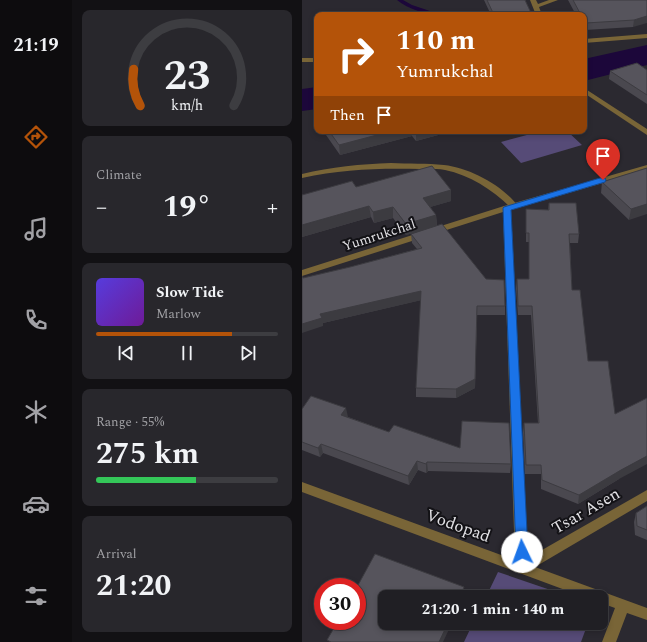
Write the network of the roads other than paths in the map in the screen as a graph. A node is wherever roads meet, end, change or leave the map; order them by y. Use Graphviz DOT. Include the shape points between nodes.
graph roads {
  1 [pos="555,0"];
  2 [pos="535,3"];
  3 [pos="647,36"];
  4 [pos="587,40"];
  5 [pos="302,60"];
  6 [pos="314,60"];
  7 [pos="587,92"];
  8 [pos="647,133"];
  9 [pos="647,167"];
  10 [pos="302,176"];
  11 [pos="510,207"];
  12 [pos="302,273"];
  13 [pos="302,487"];
  14 [pos="647,495"];
  15 [pos="522,568"];
  16 [pos="623,605"];
  17 [pos="647,614"];
  18 [pos="609,642"];
  1 -- 2 [label="street"];
  3 -- 4 [label="street"];
  5 -- 6 [label="street"];
  7 -- 8 [label="street"];
  9 -- 11 [label="street, Yumrukchal"];
  10 -- 11 [label="street" via="323,171 393,165 447,168 480,180 502,193"];
  11 -- 12 [label="street, Yumrukchal"];
  11 -- 15 [label="street"];
  13 -- 15 [label="street, Vodopad"];
  14 -- 15 [label="street, Tsar Asen"];
  15 -- 16 [label="street, Vodopad"];
  16 -- 17 [label="street, Vodopad"];
  16 -- 18 [label="street"];
}
